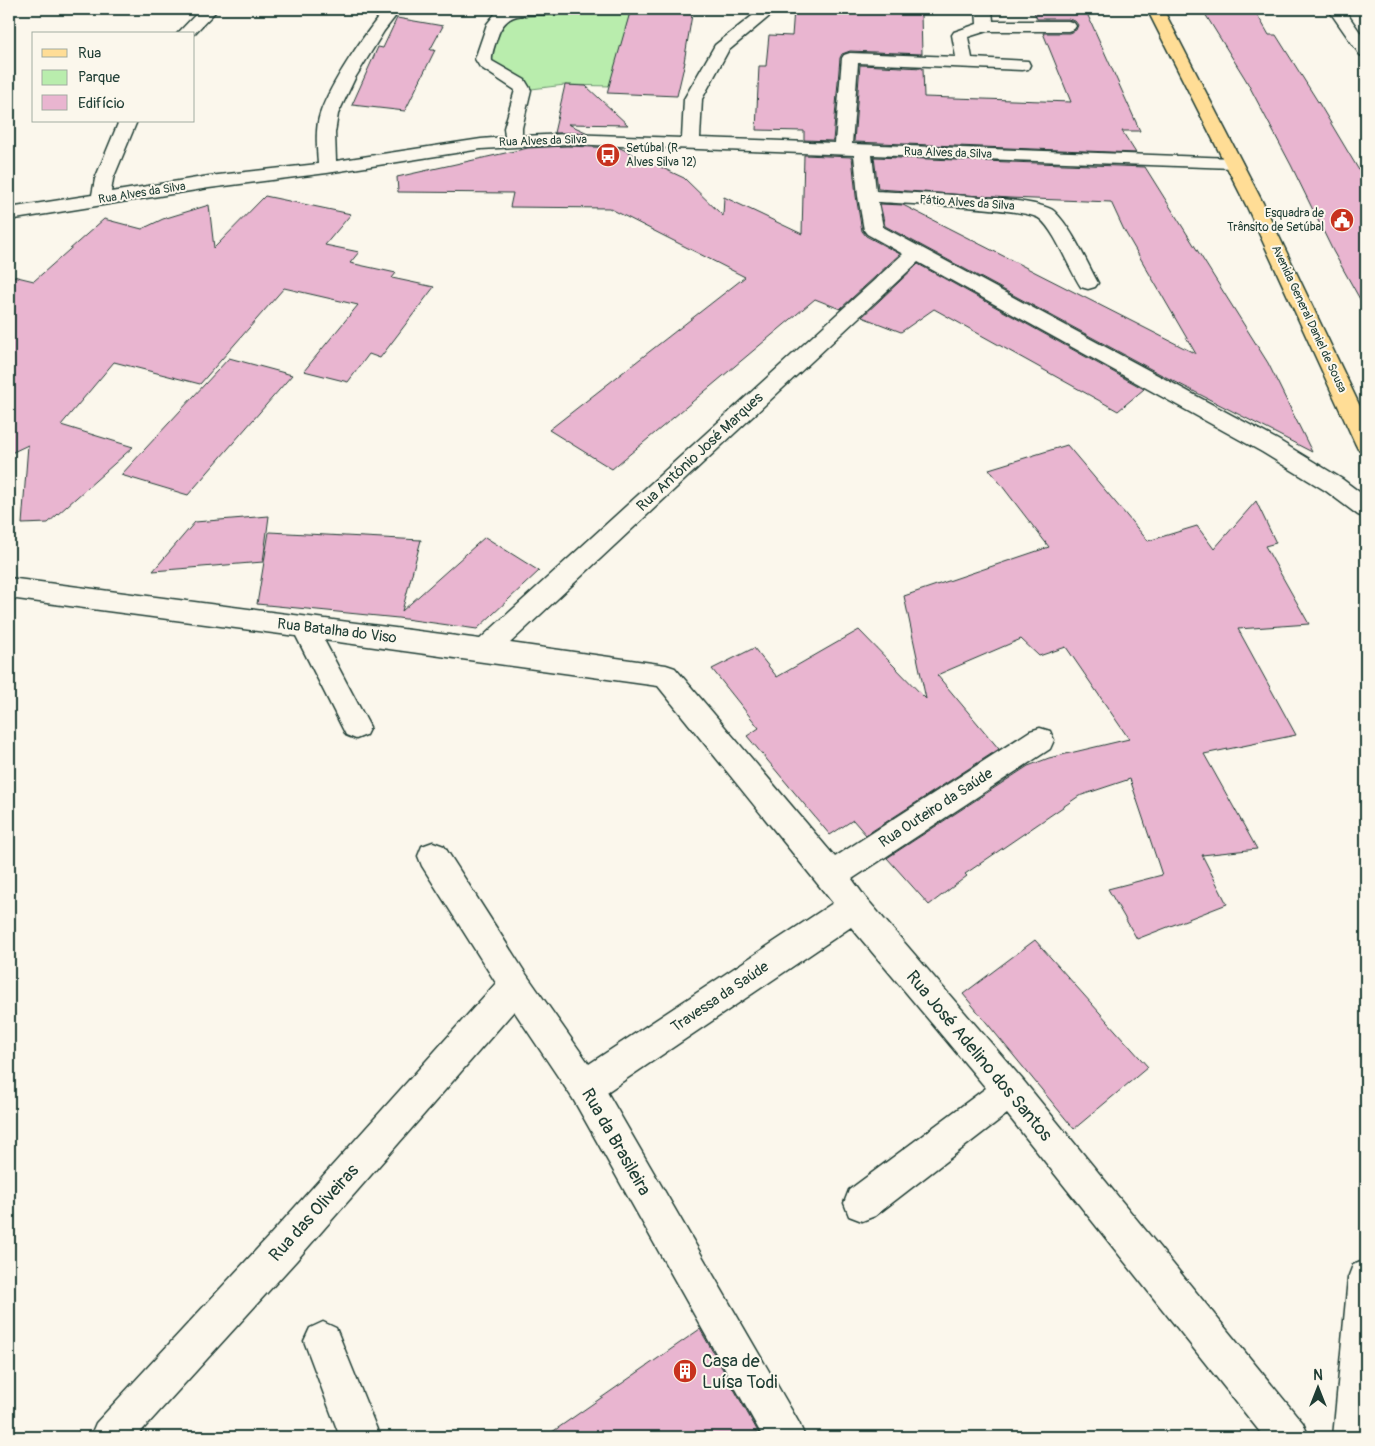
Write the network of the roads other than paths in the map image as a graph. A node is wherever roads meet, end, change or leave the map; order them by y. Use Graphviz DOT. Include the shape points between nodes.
graph roads {
  1 [pos="210,9"];
  2 [pos="393,9"];
  3 [pos="558,9"];
  4 [pos="770,9"];
  5 [pos="984,9"];
  6 [pos="1155,9"];
  7 [pos="1336,9"];
  8 [pos="985,26"];
  9 [pos="1068,26"];
  10 [pos="186,32"];
  11 [pos="1366,52"];
  12 [pos="965,62"];
  13 [pos="1022,64"];
  14 [pos="128,122"];
  15 [pos="514,141"];
  16 [pos="691,144"];
  17 [pos="843,149"];
  18 [pos="863,150"];
  19 [pos="1232,163"];
  20 [pos="326,168"];
  21 [pos="866,196"];
  22 [pos="101,200"];
  23 [pos="9,214"];
  24 [pos="915,254"];
  25 [pos="1088,283"];
  26 [pos="1366,443"];
  27 [pos="1366,510"];
  28 [pos="9,588"];
  29 [pos="304,628"];
  30 [pos="485,650"];
  31 [pos="666,676"];
  32 [pos="356,727"];
  33 [pos="1040,740"];
  34 [pos="433,856"];
  35 [pos="832,876"];
  36 [pos="854,907"];
  37 [pos="515,985"];
  38 [pos="585,1087"];
  39 [pos="1010,1091"];
  40 [pos="862,1203"];
  41 [pos="1366,1278"];
  42 [pos="323,1341"];
  43 [pos="110,1437"];
  44 [pos="360,1437"];
  45 [pos="785,1437"];
  46 [pos="1289,1437"];
  47 [pos="1353,1437"];
  1 -- 10 [label="street"];
  2 -- 20 [label="street" via="372,36 329,114"];
  3 -- 15 [label="street" via="514,11 504,14 494,23 484,58 486,64 519,84 523,90 513,128"];
  4 -- 16 [label="street" via="721,48 693,99"];
  5 -- 8 [label="street"];
  6 -- 19 [label="main road, Avenida General Daniel de Sousa"];
  7 -- 11 [label="street"];
  8 -- 9 [label="street"];
  8 -- 12 [label="street" via="960,36"];
  12 -- 13 [label="street"];
  12 -- 17 [label="street" via="850,58"];
  14 -- 22 [label="street" via="104,179"];
  15 -- 16 [label="street, Rua Alves da Silva" via="567,138"];
  15 -- 20 [label="street, Rua Alves da Silva"];
  16 -- 17 [label="street, Rua Alves da Silva"];
  17 -- 18 [label="street, Rua Alves da Silva"];
  18 -- 19 [label="street, Rua Alves da Silva"];
  18 -- 21 [label="street"];
  19 -- 26 [label="main road, Avenida General Daniel de Sousa" via="1256,207"];
  20 -- 22 [label="street, Rua Alves da Silva" via="209,182"];
  21 -- 24 [label="street" via="874,230"];
  21 -- 25 [label="street, Pátio Alves da Silva" via="1018,206 1046,214"];
  22 -- 23 [label="street, Rua Alves da Silva"];
  24 -- 27 [label="street" via="1270,446 1334,485"];
  24 -- 30 [label="street, Rua António José Marques"];
  28 -- 29 [label="street, Rua Batalha do Viso"];
  29 -- 30 [label="street, Rua Batalha do Viso"];
  29 -- 32 [label="street"];
  30 -- 31 [label="street, Rua Batalha do Viso"];
  31 -- 35 [label="street, Rua José Adelino dos Santos"];
  33 -- 35 [label="street, Rua Outeiro da Saúde"];
  34 -- 37 [label="street, Rua da Brasileira"];
  35 -- 36 [label="street, Rua José Adelino dos Santos"];
  36 -- 38 [label="street, Travessa da Saúde"];
  36 -- 39 [label="street, Rua José Adelino dos Santos"];
  37 -- 38 [label="street, Rua da Brasileira"];
  37 -- 43 [label="street, Rua das Oliveiras" via="283,1248"];
  38 -- 45 [label="street, Rua da Brasileira"];
  39 -- 40 [label="street"];
  39 -- 46 [label="street, Rua José Adelino dos Santos"];
  41 -- 47 [label="street"];
  42 -- 44 [label="street"];
}
